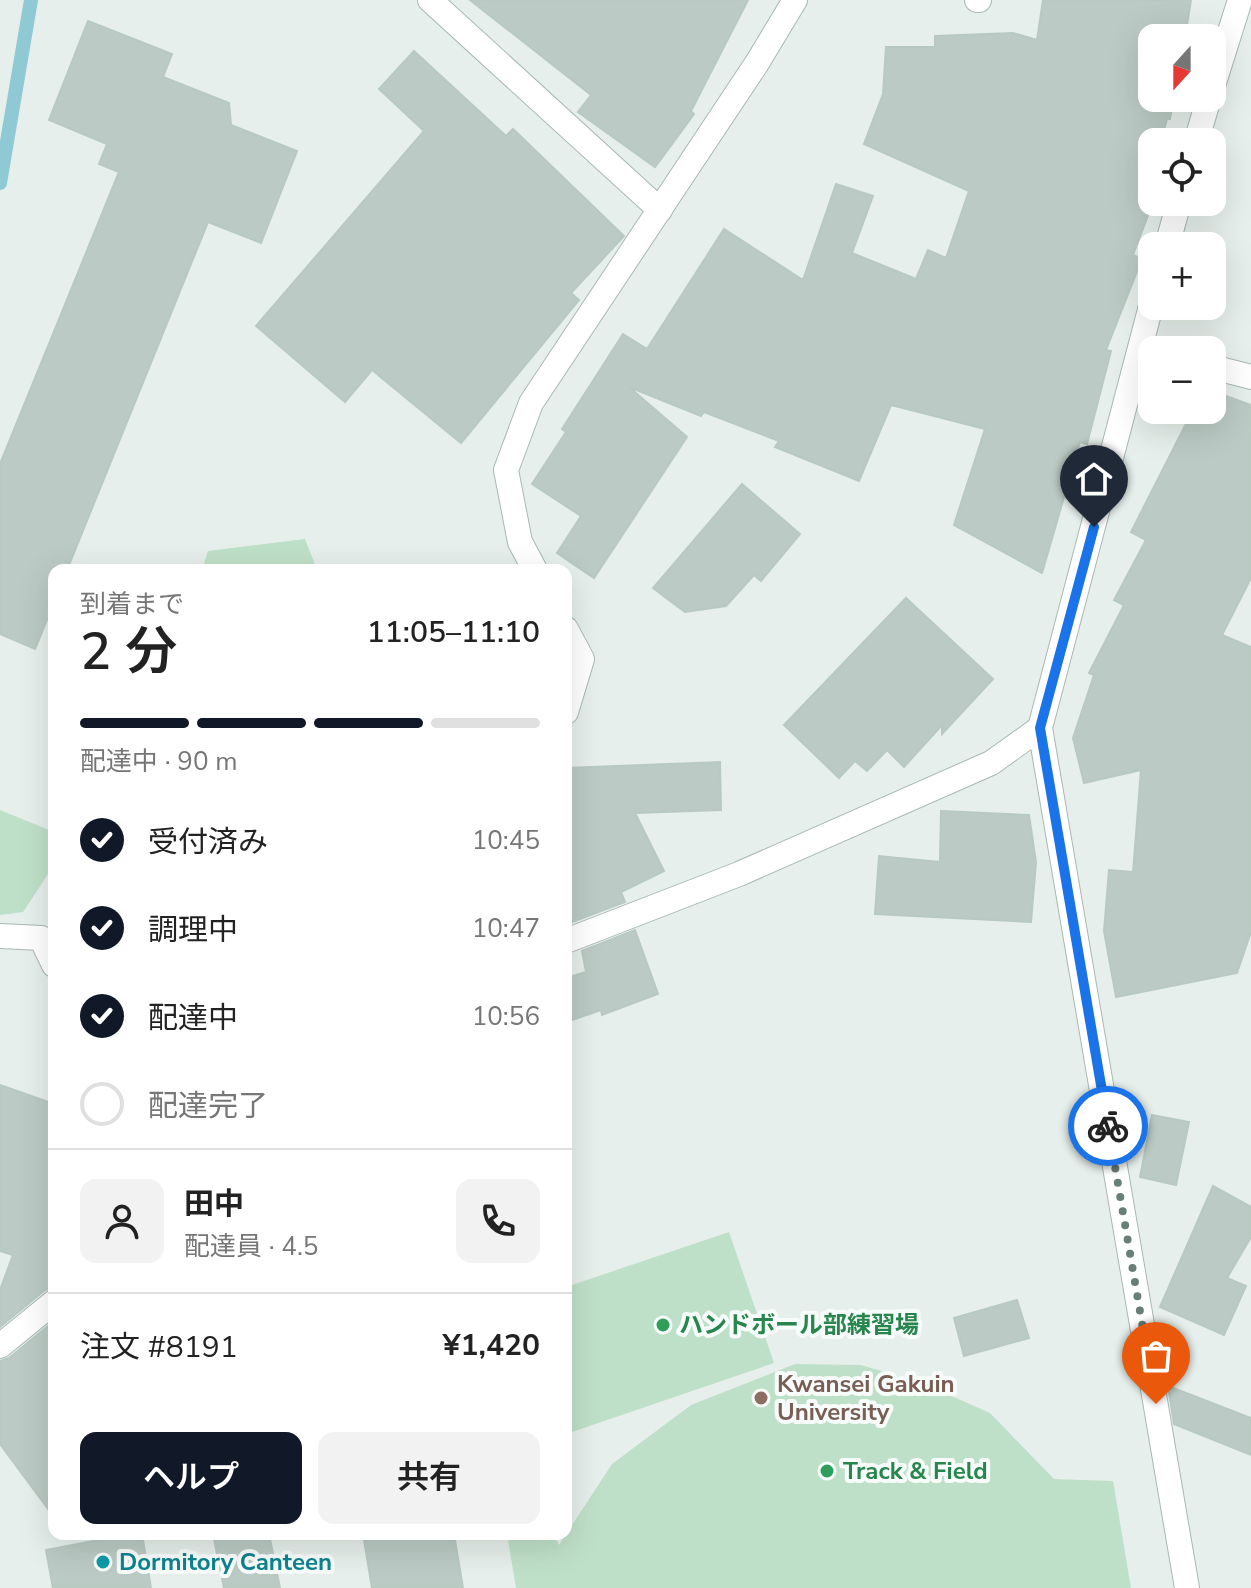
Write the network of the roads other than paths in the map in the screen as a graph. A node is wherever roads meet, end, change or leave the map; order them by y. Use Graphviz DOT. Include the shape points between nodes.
graph roads {
  1 [pos="430,0"];
  2 [pos="795,0"];
  3 [pos="1240,0"];
  4 [pos="1226,44"];
  5 [pos="660,210"];
  6 [pos="1226,371"];
  7 [pos="1251,377"];
  8 [pos="1138,379"];
  9 [pos="532,564"];
  10 [pos="572,640"];
  11 [pos="572,692"];
  12 [pos="1040,728"];
  13 [pos="0,936"];
  14 [pos="572,939"];
  15 [pos="48,953"];
  16 [pos="48,1307"];
  17 [pos="0,1346"];
  18 [pos="1187,1588"];
  1 -- 5 [label="street"];
  2 -- 5 [label="street"];
  3 -- 4 [label="street"];
  5 -- 9 [label="street" via="531,403 506,470 520,542"];
  6 -- 7 [label="street"];
  8 -- 12 [label="street"];
  10 -- 11 [label="street" via="582,659"];
  12 -- 14 [label="street" via="991,763 739,874"];
  12 -- 18 [label="street"];
  13 -- 15 [label="street" via="41,938"];
  16 -- 17 [label="street"];
}
